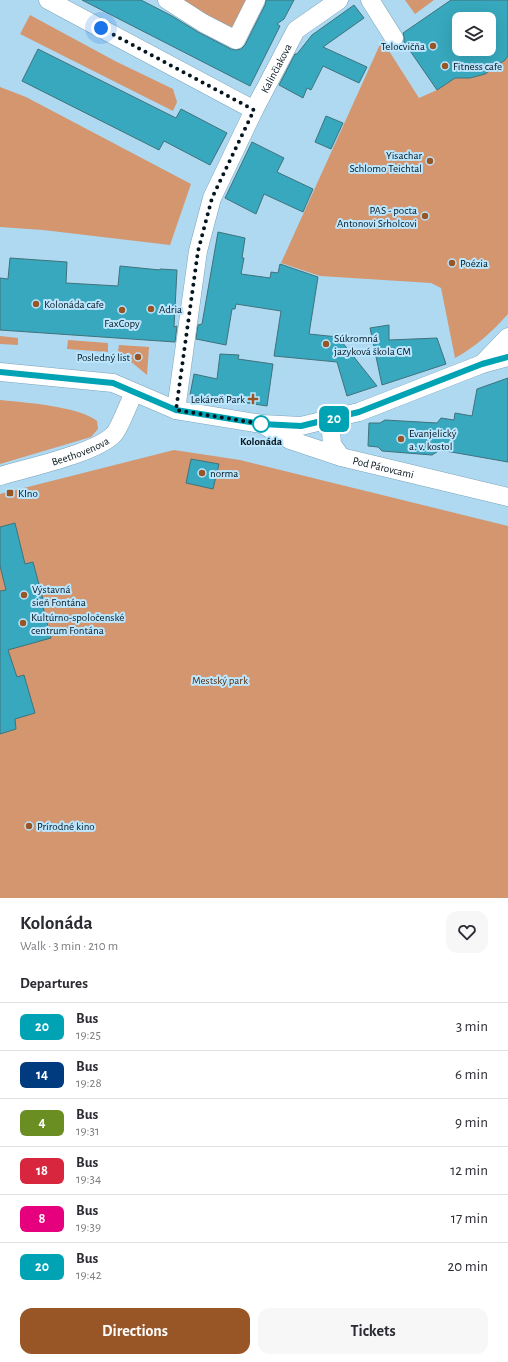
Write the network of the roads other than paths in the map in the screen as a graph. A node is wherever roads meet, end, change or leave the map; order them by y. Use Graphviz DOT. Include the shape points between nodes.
graph roads {
  1 [pos="48,0"];
  2 [pos="167,0"];
  3 [pos="256,0"];
  4 [pos="339,0"];
  5 [pos="370,0"];
  6 [pos="394,38"];
  7 [pos="254,110"];
  8 [pos="508,337"];
  9 [pos="508,357"];
  10 [pos="482,364"];
  11 [pos="0,372"];
  12 [pos="134,393"];
  13 [pos="176,410"];
  14 [pos="330,420"];
  15 [pos="262,424"];
  16 [pos="341,457"];
  17 [pos="0,476"];
  18 [pos="508,497"];
  1 -- 7 [label="street"];
  2 -- 3 [label="street" via="236,40"];
  4 -- 7 [label="street, Kalinčiakova" via="296,30"];
  5 -- 6 [label="street"];
  7 -- 13 [label="street, Kalinčiakova" via="212,198 198,251"];
  8 -- 10 [label="street"];
  9 -- 10 [label="street"];
  10 -- 14 [label="street" via="359,412"];
  11 -- 12 [label="street" via="113,383"];
  12 -- 13 [label="street"];
  12 -- 17 [label="street, Beethovenova" via="116,433 107,441 82,452"];
  13 -- 15 [label="street"];
  14 -- 15 [label="street" via="301,426"];
  14 -- 16 [label="street" via="332,444"];
  15 -- 16 [label="street, Pod Párovcami" via="290,440"];
  16 -- 18 [label="street, Pod Párovcami"];
}
